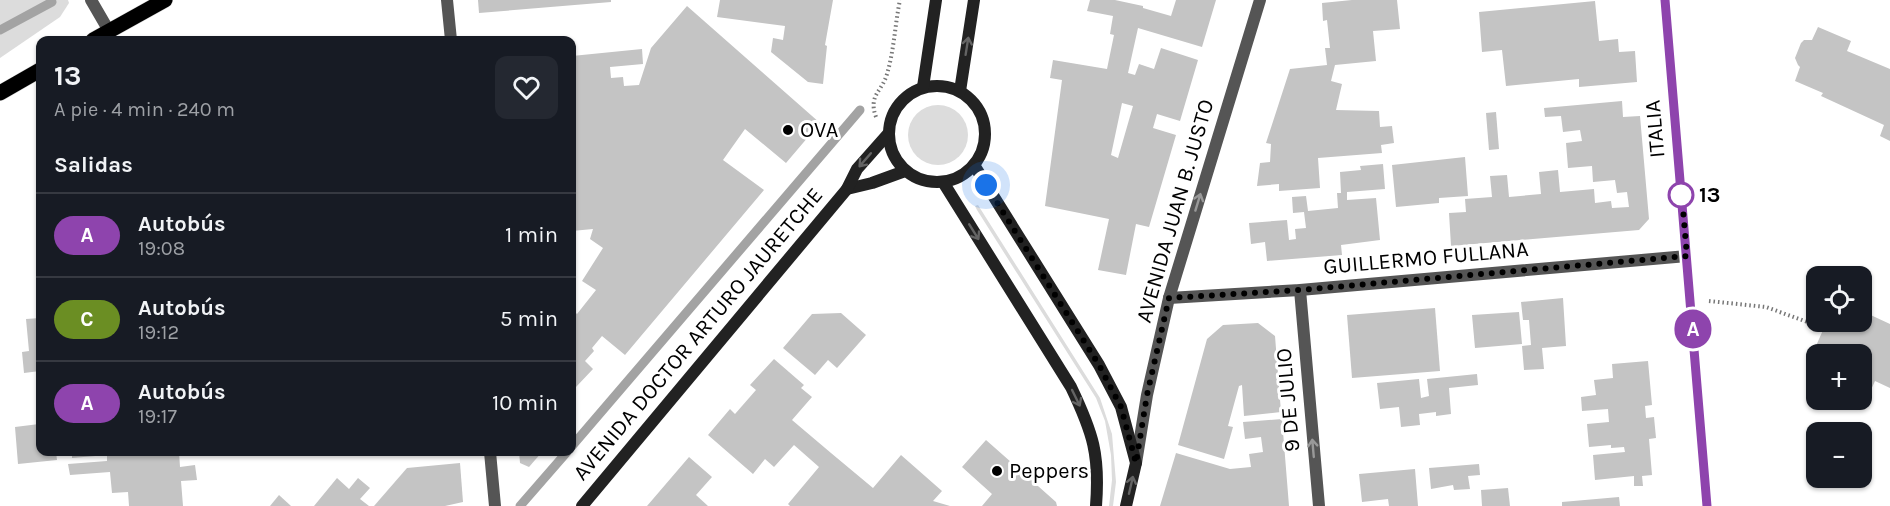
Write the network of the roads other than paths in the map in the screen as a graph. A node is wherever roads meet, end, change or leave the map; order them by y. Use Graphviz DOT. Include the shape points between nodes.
graph roads {
  1 [pos="91,0"];
  2 [pos="165,0"];
  3 [pos="447,0"];
  4 [pos="936,0"];
  5 [pos="974,0"];
  6 [pos="1260,0"];
  7 [pos="1665,0"];
  8 [pos="109,31"];
  9 [pos="100,36"];
  10 [pos="451,36"];
  11 [pos="36,72"];
  12 [pos="923,87"];
  13 [pos="960,91"];
  14 [pos="0,93"];
  15 [pos="888,134"];
  16 [pos="974,165"];
  17 [pos="905,171"];
  18 [pos="943,183"];
  19 [pos="847,189"];
  20 [pos="1687,256"];
  21 [pos="1300,290"];
  22 [pos="1169,298"];
  23 [pos="490,456"];
  24 [pos="1136,463"];
  25 [pos="495,506"];
  26 [pos="582,506"];
  27 [pos="1096,506"];
  28 [pos="1126,506"];
  29 [pos="1318,506"];
  30 [pos="1707,506"];
  1 -- 8 [label="street"];
  2 -- 8 [label="main road"];
  3 -- 10 [label="street"];
  4 -- 12 [label="main road"];
  13 -- 5 [label="main road, one-way"];
  22 -- 6 [label="street, AVENIDA JUAN B. JUSTO, one-way"];
  7 -- 20 [label="street, ITALIA"];
  8 -- 9 [label="main road"];
  11 -- 14 [label="main road"];
  12 -- 13 [label="main road" via="942,86"];
  12 -- 15 [label="main road, AVENIDA DOCTOR ARTURO JAURETCHE" via="898,105 890,118"];
  13 -- 16 [label="main road" via="973,102 986,133 983,151"];
  15 -- 17 [label="main road" via="891,151"];
  15 -- 19 [label="main road, AVENIDA DOCTOR ARTURO JAURETCHE, one-way" via="857,169"];
  16 -- 18 [label="main road" via="960,177"];
  16 -- 24 [label="main road" via="1099,365 1121,407"];
  17 -- 18 [label="main road" via="927,182"];
  17 -- 19 [label="main road, AVENIDA DOCTOR ARTURO JAURETCHE"];
  18 -- 27 [label="main road, one-way" via="1071,387 1088,422 1096,452"];
  19 -- 26 [label="main road, AVENIDA DOCTOR ARTURO JAURETCHE"];
  20 -- 21 [label="street, GUILLERMO FULLANA"];
  20 -- 30 [label="street, ITALIA"];
  21 -- 22 [label="street, GUILLERMO FULLANA"];
  29 -- 21 [label="street, 9 DE JULIO, one-way"];
  22 -- 24 [label="street, AVENIDA JUAN B. JUSTO"];
  23 -- 25 [label="street"];
  28 -- 24 [label="main road, AVENIDA JUAN B. JUSTO, one-way"];
}
